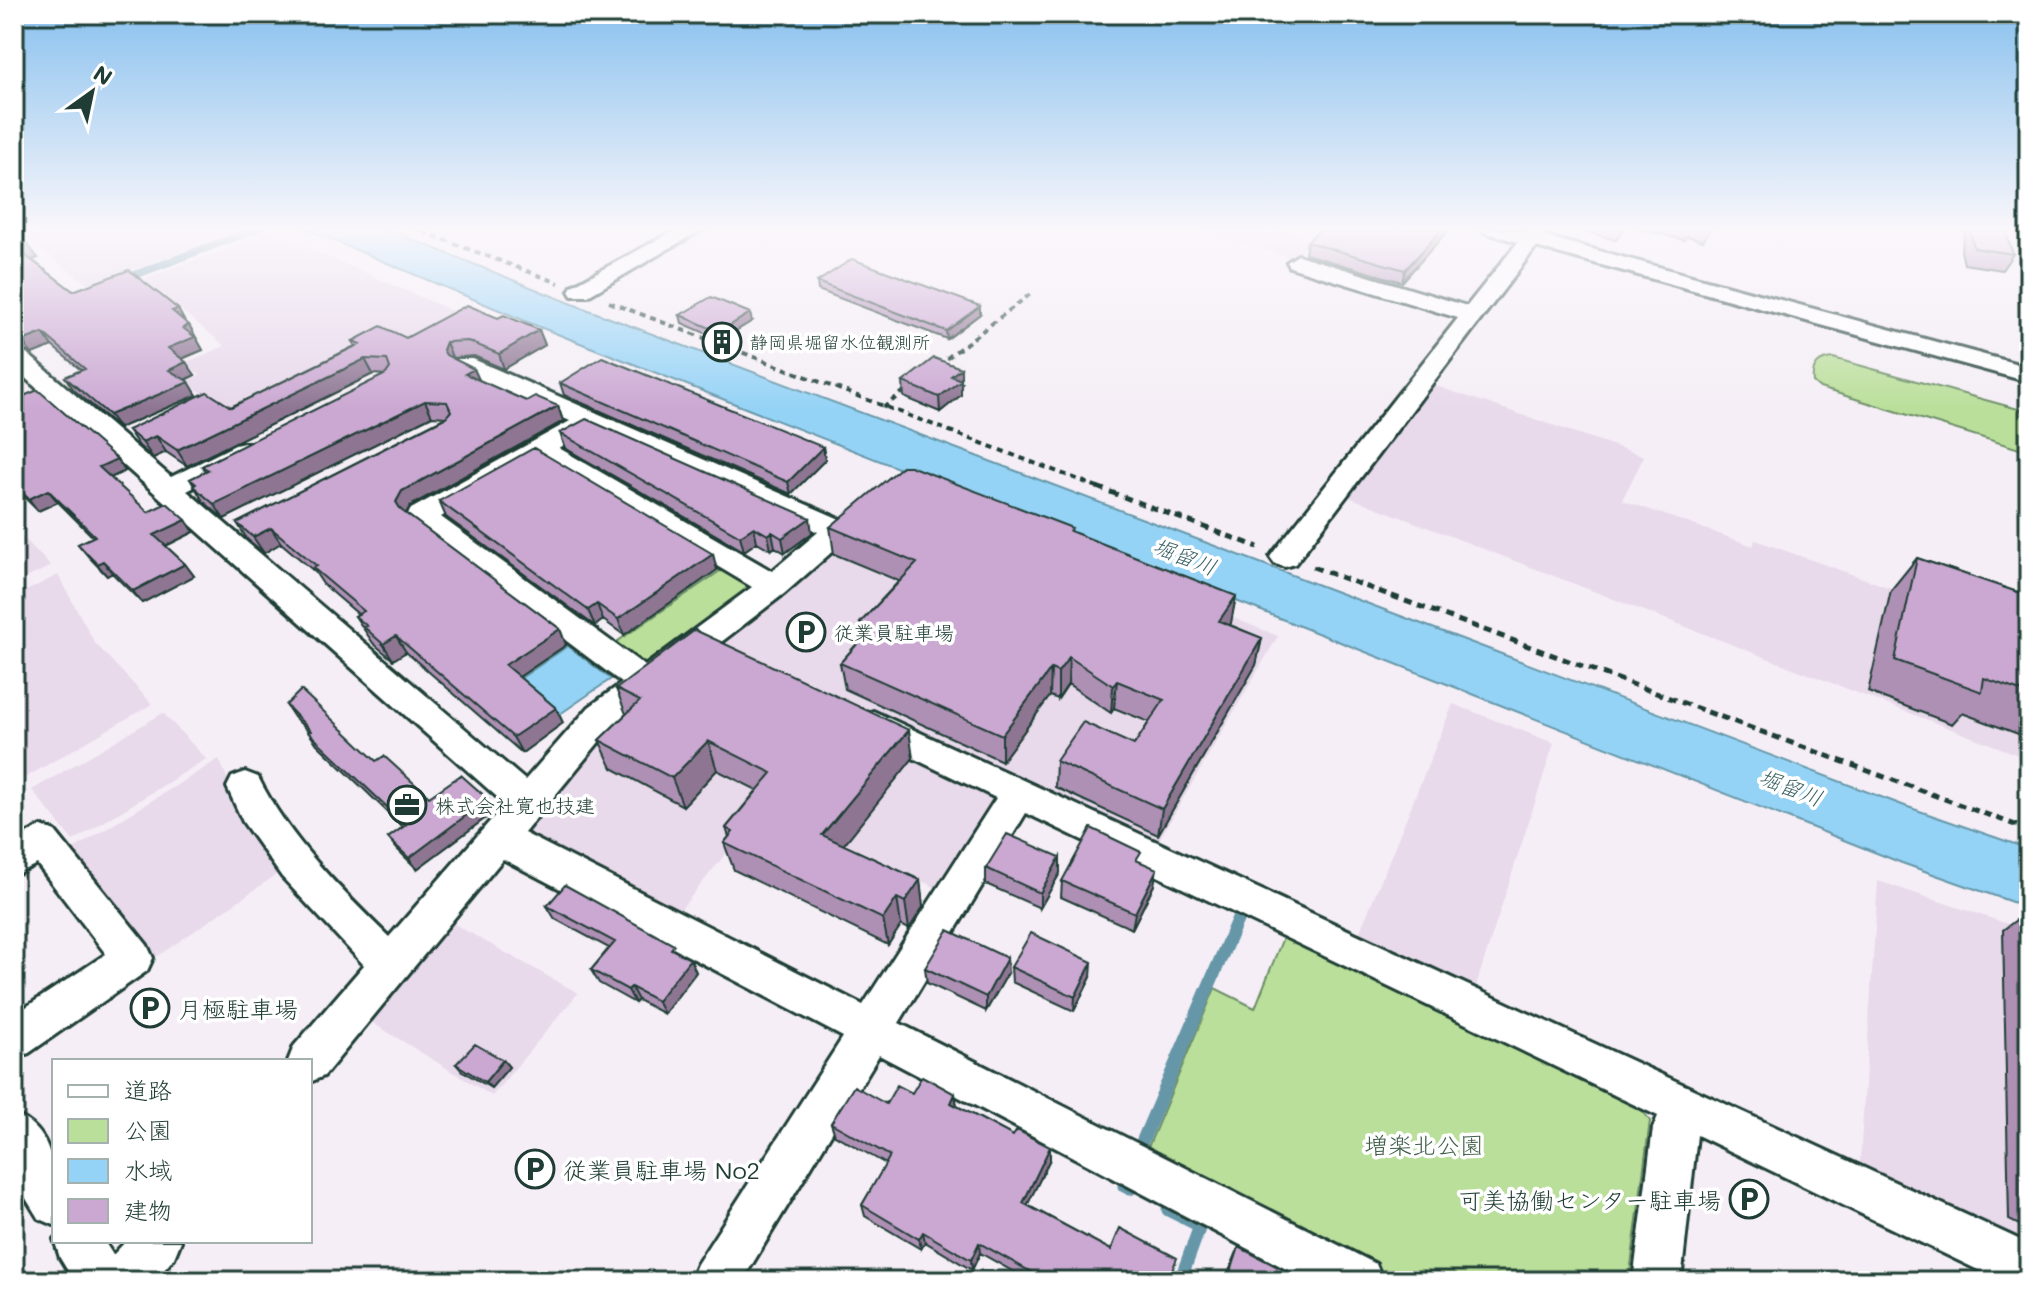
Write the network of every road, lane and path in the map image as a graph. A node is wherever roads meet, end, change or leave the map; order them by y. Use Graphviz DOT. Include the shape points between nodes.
graph roads {
  1 [pos="573,288"];
  2 [pos="585,288"];
  3 [pos="1385,288"];
  4 [pos="1492,288"];
  5 [pos="1728,288"];
  6 [pos="580,291"];
  7 [pos="1033,292"];
  8 [pos="1472,315"];
  9 [pos="14,355"];
  10 [pos="464,364"];
  11 [pos="926,374"];
  12 [pos="2029,375"];
  13 [pos="915,383"];
  14 [pos="883,408"];
  15 [pos="590,420"];
  16 [pos="262,442"];
  17 [pos="541,449"];
  18 [pos="168,489"];
  19 [pos="249,522"];
  20 [pos="221,536"];
  21 [pos="1285,557"];
  22 [pos="774,586"];
  23 [pos="702,640"];
  24 [pos="742,662"];
  25 [pos="645,683"];
  26 [pos="839,708"];
  27 [pos="245,787"];
  28 [pos="1019,793"];
  29 [pos="531,798"];
  30 [pos="498,838"];
  31 [pos="14,859"];
  32 [pos="395,959"];
  33 [pos="871,1029"];
  34 [pos="14,1039"];
  35 [pos="311,1059"];
  36 [pos="1675,1128"];
  37 [pos="14,1136"];
  38 [pos="52,1199"];
  39 [pos="78,1243"];
  40 [pos="155,1243"];
  41 [pos="2029,1269"];
  42 [pos="101,1281"];
  43 [pos="123,1281"];
  44 [pos="714,1281"];
  45 [pos="1359,1281"];
  46 [pos="1657,1281"];
  1 -- 6 [label="path"];
  2 -- 6 [label="street"];
  3 -- 8 [label="street"];
  4 -- 8 [label="street"];
  5 -- 12 [label="street"];
  7 -- 11 [label="path"];
  8 -- 21 [label="street"];
  9 -- 18 [label="street" via="127,438"];
  10 -- 15 [label="street"];
  13 -- 14 [label="path"];
  15 -- 17 [label="street"];
  15 -- 22 [label="street" via="850,522"];
  16 -- 18 [label="street"];
  17 -- 22 [label="street"];
  17 -- 25 [label="street" via="421,516"];
  18 -- 20 [label="street"];
  19 -- 20 [label="street"];
  20 -- 29 [label="street" via="514,792"];
  22 -- 23 [label="street"];
  23 -- 24 [label="street"];
  23 -- 25 [label="street"];
  25 -- 29 [label="street" via="601,716"];
  26 -- 28 [label="street"];
  27 -- 32 [label="street" via="295,865 374,950"];
  28 -- 33 [label="street"];
  28 -- 41 [label="street"];
  29 -- 30 [label="street"];
  30 -- 32 [label="street"];
  30 -- 33 [label="street"];
  31 -- 34 [label="street" via="42,842 133,958"];
  32 -- 35 [label="street"];
  33 -- 44 [label="street"];
  33 -- 45 [label="street"];
  36 -- 46 [label="street"];
  37 -- 38 [label="street"];
  39 -- 42 [label="street"];
  40 -- 43 [label="street"];
}
